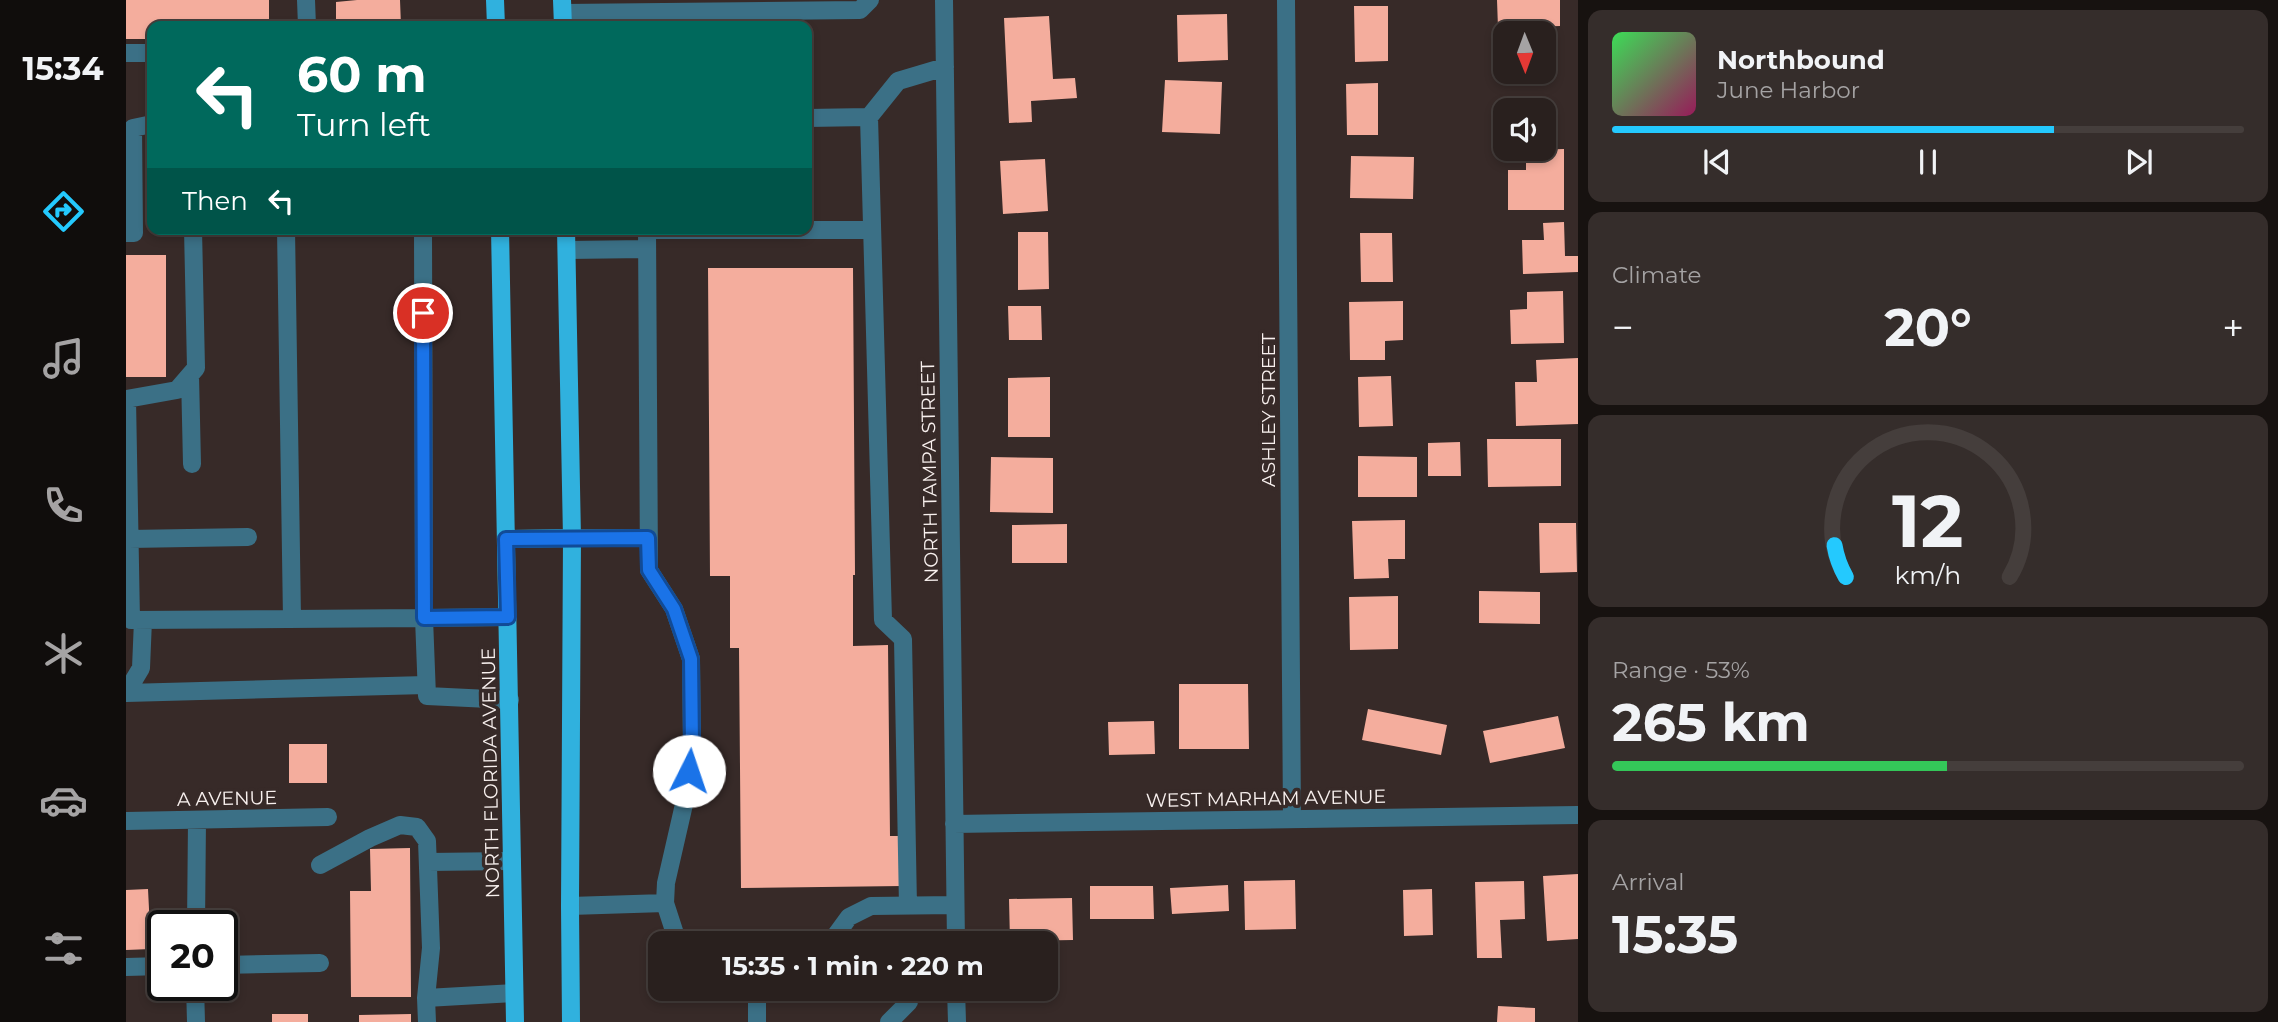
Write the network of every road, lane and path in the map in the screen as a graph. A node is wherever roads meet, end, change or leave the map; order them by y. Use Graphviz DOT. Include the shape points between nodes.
graph roads {
  1 [pos="306,0"];
  2 [pos="495,0"];
  3 [pos="870,0"];
  4 [pos="944,0"];
  5 [pos="1286,0"];
  6 [pos="625,6"];
  7 [pos="562,10"];
  8 [pos="307,21"];
  9 [pos="496,21"];
  10 [pos="126,53"];
  11 [pos="147,53"];
  12 [pos="945,67"];
  13 [pos="869,117"];
  14 [pos="812,118"];
  15 [pos="147,125"];
  16 [pos="812,230"];
  17 [pos="872,230"];
  18 [pos="126,233"];
  19 [pos="193,235"];
  20 [pos="286,235"];
  21 [pos="423,235"];
  22 [pos="500,235"];
  23 [pos="566,235"];
  24 [pos="646,235"];
  25 [pos="646,249"];
  26 [pos="567,250"];
  27 [pos="190,375"];
  28 [pos="126,399"];
  29 [pos="192,464"];
  30 [pos="248,537"];
  31 [pos="572,538"];
  32 [pos="648,538"];
  33 [pos="129,539"];
  34 [pos="506,539"];
  35 [pos="508,617"];
  36 [pos="424,618"];
  37 [pos="292,619"];
  38 [pos="143,620"];
  39 [pos="426,685"];
  40 [pos="126,693"];
  41 [pos="510,699"];
  42 [pos="1578,815"];
  43 [pos="328,817"];
  44 [pos="1292,819"];
  45 [pos="197,820"];
  46 [pos="126,821"];
  47 [pos="954,824"];
  48 [pos="512,861"];
  49 [pos="428,862"];
  50 [pos="320,865"];
  51 [pos="665,903"];
  52 [pos="908,905"];
  53 [pos="955,905"];
  54 [pos="570,906"];
  55 [pos="196,910"];
  56 [pos="674,931"];
  57 [pos="839,931"];
  58 [pos="956,931"];
  59 [pos="320,963"];
  60 [pos="238,965"];
  61 [pos="147,966"];
  62 [pos="126,967"];
  63 [pos="514,993"];
  64 [pos="426,998"];
  65 [pos="195,1001"];
  66 [pos="757,1001"];
  67 [pos="956,1001"];
  68 [pos="909,1002"];
  69 [pos="195,1022"];
  70 [pos="427,1022"];
  71 [pos="515,1022"];
  72 [pos="571,1022"];
  73 [pos="757,1022"];
  74 [pos="890,1022"];
  75 [pos="957,1022"];
  1 -- 8 [label="street"];
  2 -- 9 [label="main road"];
  3 -- 6 [label="street" via="860,10"];
  4 -- 12 [label="street, NORTH TAMPA STREET"];
  5 -- 44 [label="street, ASHLEY STREET"];
  6 -- 7 [label="street"];
  10 -- 11 [label="street"];
  12 -- 13 [label="street" via="898,81"];
  12 -- 47 [label="street, NORTH TAMPA STREET"];
  13 -- 14 [label="street"];
  13 -- 17 [label="street"];
  15 -- 18 [label="street" via="133,128 134,233"];
  16 -- 17 [label="street"];
  17 -- 52 [label="street" via="883,620 903,639"];
  19 -- 27 [label="street" via="196,368"];
  20 -- 37 [label="street"];
  21 -- 36 [label="street"];
  22 -- 34 [label="main road, NORTH FLORIDA AVENUE"];
  23 -- 26 [label="main road"];
  24 -- 25 [label="street"];
  25 -- 26 [label="street"];
  25 -- 32 [label="street"];
  26 -- 31 [label="main road"];
  27 -- 28 [label="street" via="177,390"];
  27 -- 29 [label="street"];
  28 -- 33 [label="street"];
  30 -- 33 [label="street"];
  31 -- 32 [label="street"];
  31 -- 34 [label="main road"];
  31 -- 54 [label="main road"];
  32 -- 51 [label="street" via="649,570 674,609 691,659 691,759"];
  33 -- 38 [label="street" via="131,620"];
  34 -- 35 [label="main road, NORTH FLORIDA AVENUE"];
  35 -- 36 [label="street"];
  35 -- 41 [label="main road, NORTH FLORIDA AVENUE"];
  36 -- 37 [label="street"];
  36 -- 39 [label="street"];
  37 -- 38 [label="street"];
  38 -- 40 [label="street" via="141,668"];
  39 -- 40 [label="street"];
  39 -- 41 [label="street" via="427,696"];
  41 -- 48 [label="main road, NORTH FLORIDA AVENUE"];
  42 -- 44 [label="street, WEST MARHAM AVENUE"];
  43 -- 45 [label="street, A AVENUE"];
  44 -- 47 [label="street, WEST MARHAM AVENUE"];
  45 -- 46 [label="street, A AVENUE"];
  45 -- 55 [label="street"];
  47 -- 53 [label="street, NORTH TAMPA STREET"];
  48 -- 49 [label="street"];
  48 -- 63 [label="main road, NORTH FLORIDA AVENUE"];
  49 -- 50 [label="street" via="427,841 417,827 400,825"];
  49 -- 64 [label="street" via="432,948"];
  51 -- 54 [label="street"];
  51 -- 56 [label="street"];
  52 -- 53 [label="street"];
  52 -- 57 [label="street" via="870,906 849,917"];
  53 -- 58 [label="street, NORTH TAMPA STREET"];
  54 -- 72 [label="main road"];
  59 -- 60 [label="street"];
  61 -- 62 [label="street"];
  63 -- 64 [label="street"];
  63 -- 71 [label="main road, NORTH FLORIDA AVENUE"];
  64 -- 70 [label="street"];
  65 -- 69 [label="street"];
  66 -- 73 [label="street"];
  67 -- 75 [label="street"];
  68 -- 74 [label="street"];
}
